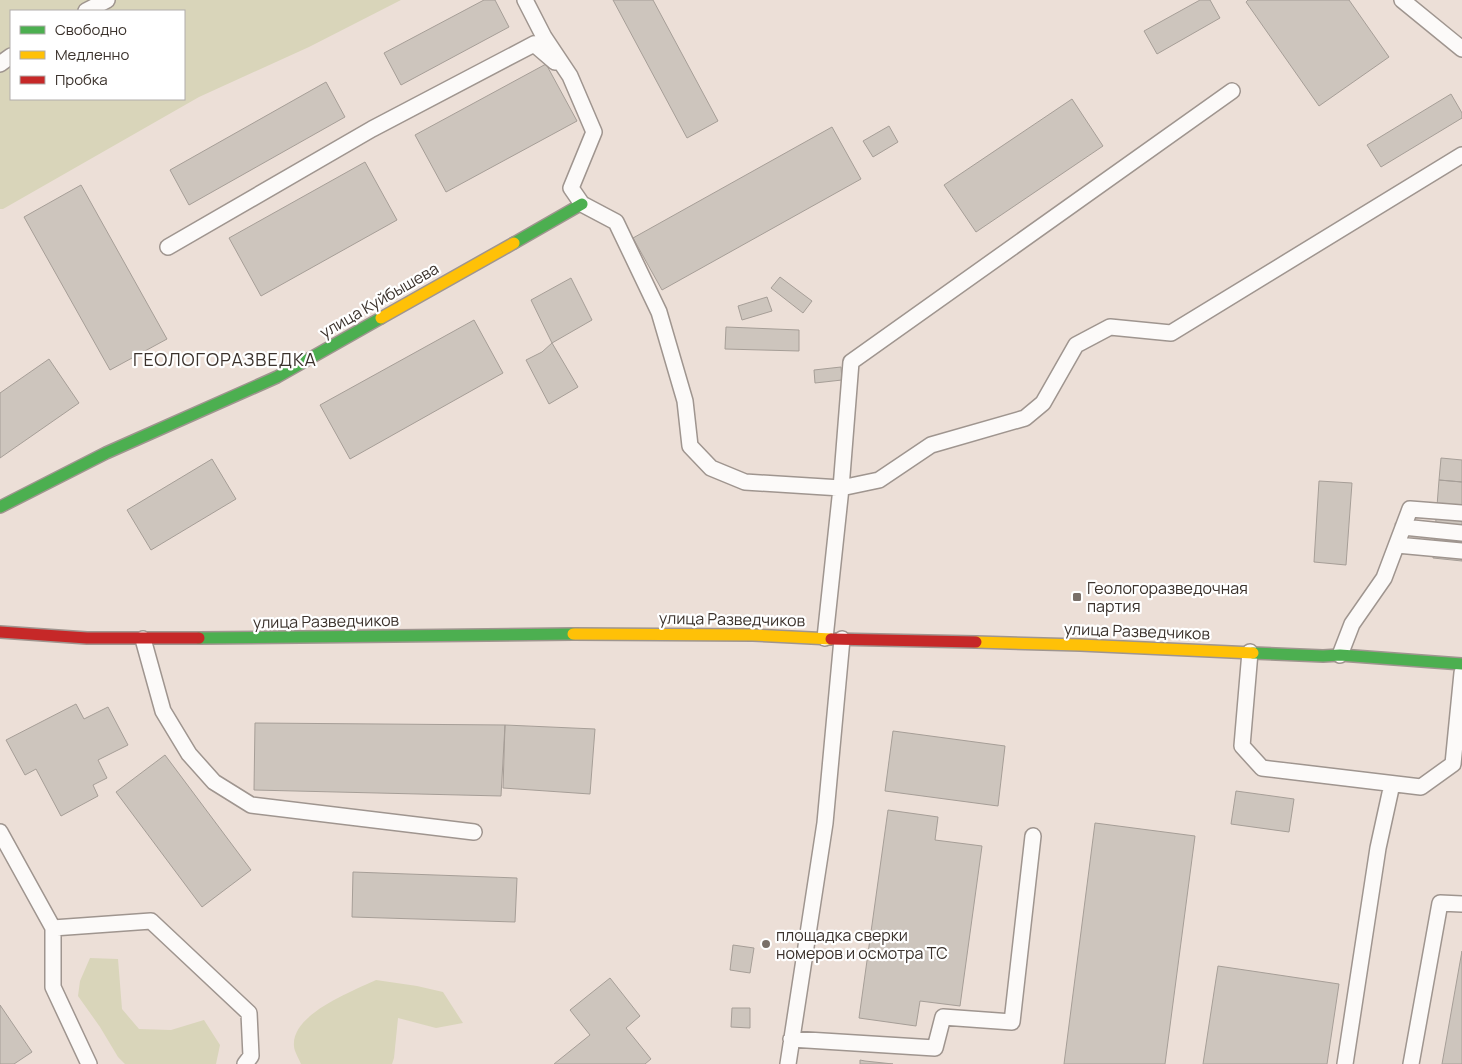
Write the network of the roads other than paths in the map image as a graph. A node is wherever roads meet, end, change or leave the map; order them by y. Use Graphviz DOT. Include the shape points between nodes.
graph roads {
  1 [pos="107,0"];
  2 [pos="525,0"];
  3 [pos="1402,0"];
  4 [pos="88,10"];
  5 [pos="1462,49"];
  6 [pos="570,76"];
  7 [pos="1232,91"];
  8 [pos="1462,155"];
  9 [pos="582,204"];
  10 [pos="168,247"];
  11 [pos="841,488"];
  12 [pos="0,508"];
  13 [pos="1462,513"];
  14 [pos="1403,528"];
  15 [pos="1462,533"];
  16 [pos="1397,545"];
  17 [pos="1462,551"];
  18 [pos="0,632"];
  19 [pos="825,638"];
  20 [pos="143,639"];
  21 [pos="842,639"];
  22 [pos="1250,652"];
  23 [pos="1340,655"];
  24 [pos="1462,664"];
  25 [pos="1462,673"];
  26 [pos="1392,784"];
  27 [pos="0,832"];
  28 [pos="474,832"];
  29 [pos="1033,836"];
  30 [pos="1462,904"];
  31 [pos="53,928"];
  32 [pos="791,1039"];
  33 [pos="89,1064"];
  34 [pos="245,1064"];
  35 [pos="788,1064"];
  36 [pos="1345,1064"];
  37 [pos="1411,1064"];
  1 -- 4 [label="lane"];
  2 -- 6 [label="lane" via="544,37"];
  3 -- 5 [label="lane"];
  6 -- 9 [label="lane" via="594,132 571,188"];
  6 -- 10 [label="lane" via="534,44 372,129"];
  7 -- 11 [label="lane" via="851,362"];
  8 -- 11 [label="lane" via="1171,333 1110,327 1076,345 1044,403 1025,418 932,444 879,480"];
  9 -- 11 [label="lane" via="616,222 659,312 685,401 690,446 711,468 746,482"];
  9 -- 12 [label="main road, улица Куйбышева" via="277,377 106,453"];
  11 -- 19 [label="lane"];
  13 -- 14 [label="lane" via="1410,509"];
  14 -- 15 [label="lane"];
  14 -- 16 [label="lane"];
  16 -- 17 [label="lane"];
  16 -- 23 [label="lane" via="1384,578 1352,624"];
  18 -- 20 [label="main road, улица Разведчиков"];
  19 -- 20 [label="main road, улица Разведчиков" via="597,634"];
  19 -- 21 [label="main road, улица Разведчиков"];
  20 -- 28 [label="lane" via="163,711 189,754 214,782 251,805"];
  21 -- 22 [label="main road, улица Разведчиков"];
  21 -- 32 [label="lane" via="825,823"];
  22 -- 23 [label="main road, улица Разведчиков"];
  22 -- 26 [label="lane" via="1242,746 1262,768"];
  23 -- 24 [label="main road, улица Разведчиков"];
  25 -- 26 [label="lane" via="1453,764 1421,787"];
  26 -- 36 [label="lane" via="1378,848"];
  27 -- 31 [label="lane"];
  29 -- 32 [label="lane" via="1012,1022 944,1017 935,1048"];
  30 -- 37 [label="lane" via="1440,903"];
  31 -- 33 [label="lane" via="53,987"];
  31 -- 34 [label="lane" via="151,921 249,1013 251,1056"];
  32 -- 35 [label="lane"];
}
